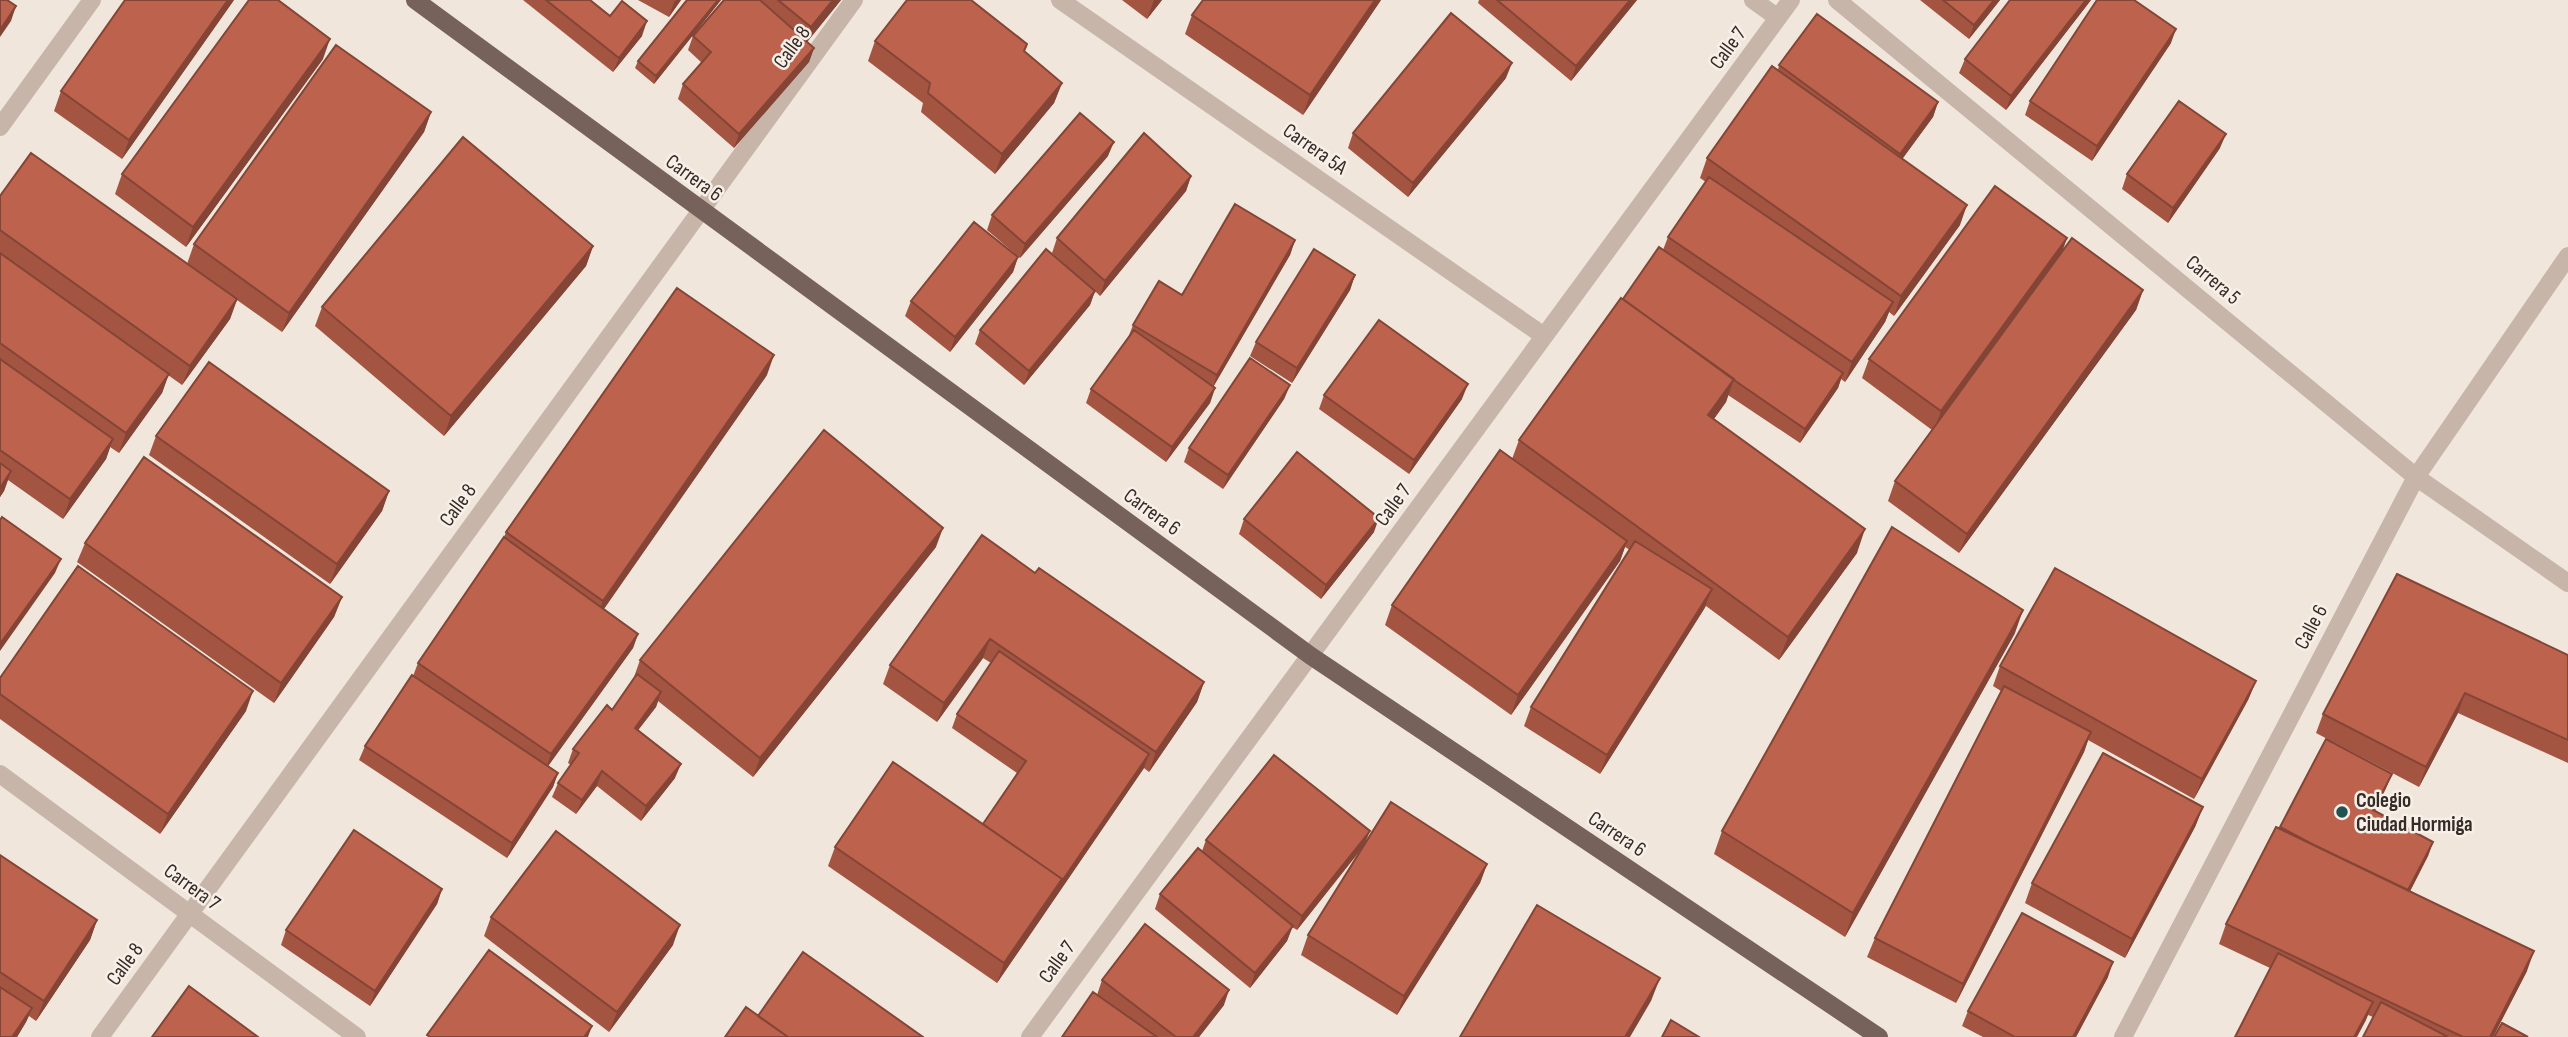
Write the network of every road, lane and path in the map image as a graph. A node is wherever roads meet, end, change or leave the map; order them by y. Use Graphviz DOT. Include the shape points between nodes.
graph roads {
  1 [pos="92,0"];
  2 [pos="415,0"];
  3 [pos="854,0"];
  4 [pos="1060,0"];
  5 [pos="1753,0"];
  6 [pos="1791,0"];
  7 [pos="1837,0"];
  8 [pos="1778,18"];
  9 [pos="0,127"];
  10 [pos="700,211"];
  11 [pos="2568,256"];
  12 [pos="1544,336"];
  13 [pos="2416,477"];
  14 [pos="2568,583"];
  15 [pos="1311,656"];
  16 [pos="0,774"];
  17 [pos="189,914"];
  18 [pos="100,1037"];
  19 [pos="357,1037"];
  20 [pos="1030,1037"];
  21 [pos="1879,1037"];
  22 [pos="2123,1037"];
  1 -- 9 [label="street"];
  2 -- 10 [label="main road, Carrera 6"];
  3 -- 10 [label="street, Calle 8"];
  4 -- 12 [label="street, Carrera 5A"];
  5 -- 8 [label="street"];
  6 -- 8 [label="street, Calle 7"];
  7 -- 13 [label="street, Carrera 5"];
  8 -- 12 [label="street, Calle 7"];
  10 -- 15 [label="main road, Carrera 6"];
  10 -- 17 [label="street, Calle 8"];
  11 -- 13 [label="street, Calle 6"];
  12 -- 15 [label="street, Calle 7"];
  13 -- 14 [label="street, Carrera 5"];
  13 -- 22 [label="street, Calle 6"];
  15 -- 20 [label="street, Calle 7"];
  15 -- 21 [label="main road, Carrera 6"];
  16 -- 17 [label="street, Carrera 7"];
  17 -- 18 [label="street, Calle 8"];
  17 -- 19 [label="street, Carrera 7"];
}
